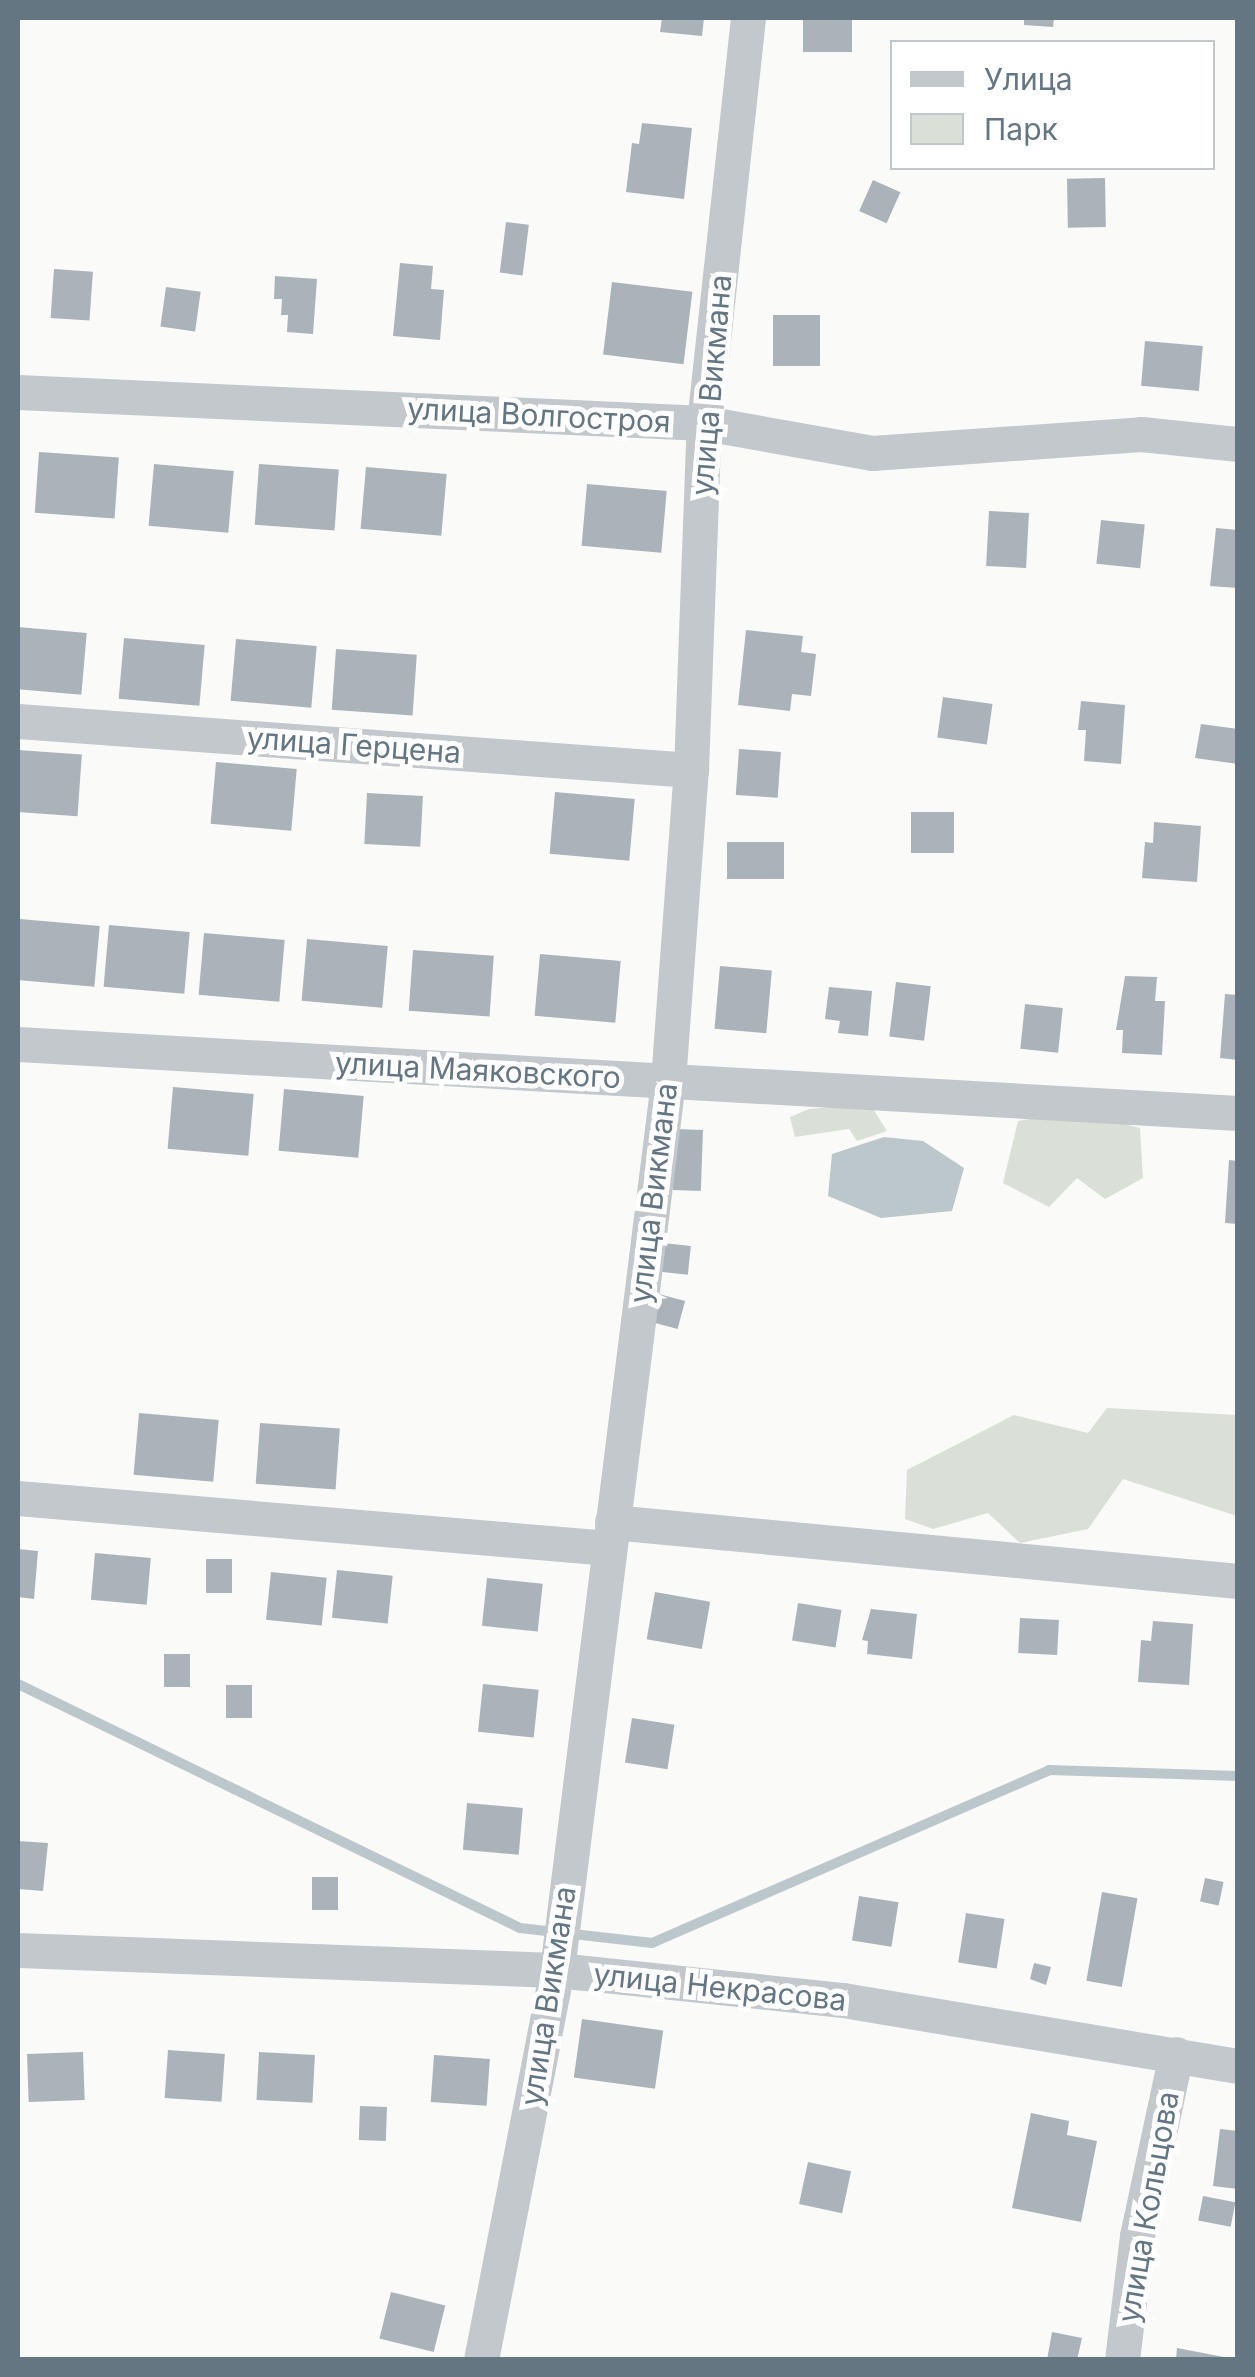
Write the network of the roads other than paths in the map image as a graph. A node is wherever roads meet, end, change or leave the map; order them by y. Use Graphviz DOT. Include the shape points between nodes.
graph roads {
  1 [pos="748,18"];
  2 [pos="18,392"];
  3 [pos="704,423"];
  4 [pos="1238,444"];
  5 [pos="18,721"];
  6 [pos="691,770"];
  7 [pos="18,1044"];
  8 [pos="668,1081"];
  9 [pos="1238,1113"];
  10 [pos="18,1498"];
  11 [pos="611,1535"];
  12 [pos="1238,1581"];
  13 [pos="18,1950"];
  14 [pos="556,1970"];
  15 [pos="1176,2054"];
  16 [pos="1238,2066"];
  17 [pos="480,2360"];
  18 [pos="1122,2360"];
  1 -- 3 [label="street, улица Викмана"];
  2 -- 3 [label="street, улица Волгостроя"];
  3 -- 4 [label="street, улица Волгостроя" via="872,453 1141,434"];
  3 -- 6 [label="street, улица Викмана"];
  5 -- 6 [label="street, улица Герцена"];
  6 -- 8 [label="street, улица Викмана"];
  7 -- 8 [label="street, улица Маяковского"];
  8 -- 9 [label="street, улица Маяковского"];
  8 -- 11 [label="street, улица Викмана"];
  10 -- 11 [label="street"];
  11 -- 12 [label="street"];
  11 -- 14 [label="street, улица Викмана"];
  13 -- 14 [label="street, улица Некрасова"];
  14 -- 15 [label="street, улица Некрасова" via="843,2000"];
  14 -- 17 [label="street, улица Викмана"];
  15 -- 16 [label="street, улица Некрасова"];
  15 -- 18 [label="street, улица Кольцова" via="1137,2236"];
}
